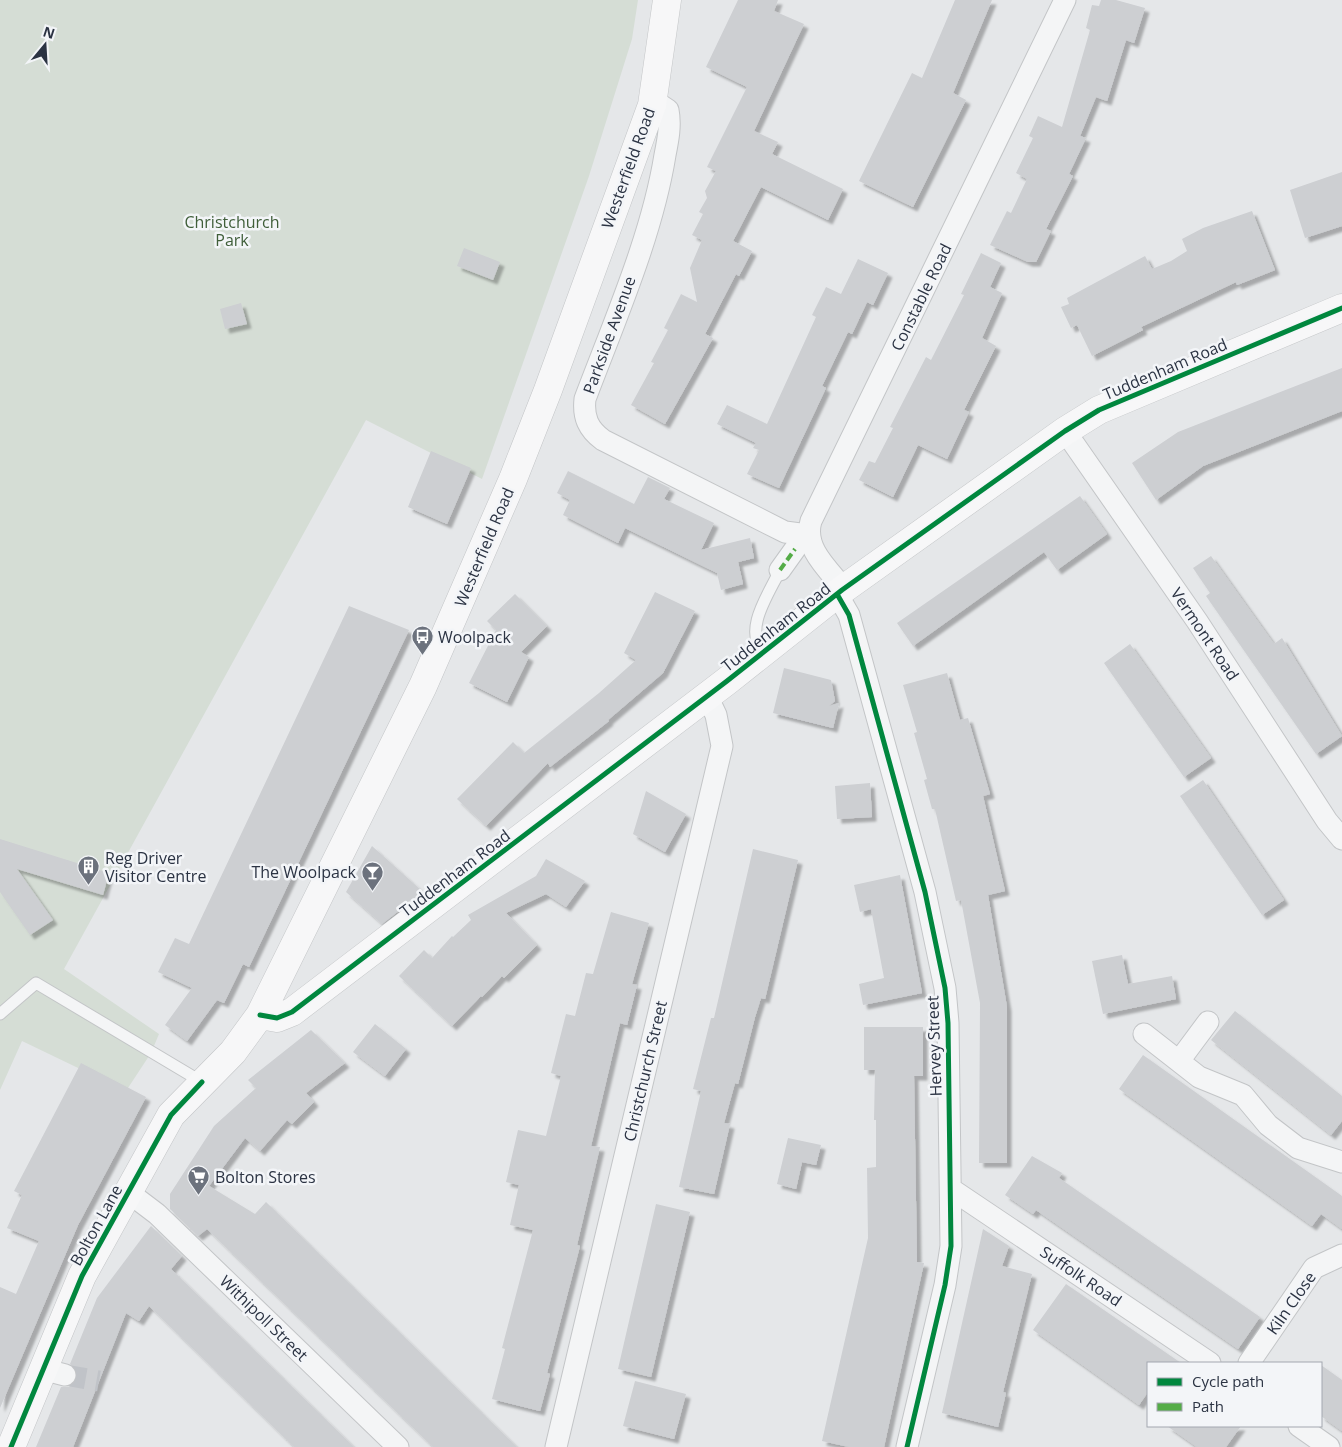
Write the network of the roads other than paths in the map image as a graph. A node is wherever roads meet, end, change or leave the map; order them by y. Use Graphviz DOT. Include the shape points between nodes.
graph roads {
  1 [pos="667,0"];
  2 [pos="1065,0"];
  3 [pos="652,104"];
  4 [pos="1342,308"];
  5 [pos="1065,431"];
  6 [pos="801,542"];
  7 [pos="780,570"];
  8 [pos="840,591"];
  9 [pos="763,652"];
  10 [pos="707,696"];
  11 [pos="1342,839"];
  12 [pos="0,1014"];
  13 [pos="260,1015"];
  14 [pos="1208,1022"];
  15 [pos="1144,1034"];
  16 [pos="1179,1061"];
  17 [pos="202,1082"];
  18 [pos="1342,1162"];
  19 [pos="951,1188"];
  20 [pos="128,1192"];
  21 [pos="1342,1255"];
  22 [pos="1209,1362"];
  23 [pos="1250,1362"];
  24 [pos="1300,1427"];
  25 [pos="11,1447"];
  26 [pos="398,1447"];
  27 [pos="556,1447"];
  28 [pos="907,1447"];
  29 [pos="1329,1447"];
  1 -- 3 [label="main road, Westerfield Road"];
  2 -- 6 [label="street, Constable Road"];
  3 -- 6 [label="street, Parkside Avenue" via="668,110 671,121 661,178 628,284 585,399 586,422 603,440"];
  3 -- 13 [label="main road, Westerfield Road" via="548,390 463,598 351,836"];
  4 -- 5 [label="main road, Tuddenham Road" via="1099,410"];
  5 -- 8 [label="main road, Tuddenham Road"];
  5 -- 11 [label="street, Vermont Road"];
  6 -- 7 [label="street, Constable Road"];
  6 -- 8 [label="street" via="811,547"];
  7 -- 9 [label="lane" via="755,629 757,644"];
  8 -- 9 [label="main road, Tuddenham Road"];
  8 -- 19 [label="street, Hervey Street" via="925,892 937,946 948,1024"];
  9 -- 10 [label="main road, Tuddenham Road"];
  10 -- 13 [label="main road, Tuddenham Road" via="292,1012 277,1018"];
  10 -- 27 [label="street, Christchurch Street" via="716,715 722,746"];
  12 -- 17 [label="lane" via="36,983"];
  13 -- 17 [label="main road, Westerfield Road" via="233,1052"];
  14 -- 16 [label="street"];
  15 -- 16 [label="street"];
  16 -- 18 [label="street" via="1199,1077 1243,1095 1268,1125 1298,1148"];
  17 -- 20 [label="main road, Bolton Lane" via="171,1115"];
  19 -- 22 [label="street, Suffolk Road"];
  19 -- 28 [label="street, Hervey Street" via="951,1246 945,1285"];
  20 -- 25 [label="main road, Bolton Lane" via="82,1276 54,1372"];
  20 -- 26 [label="street, Withipoll Street" via="158,1214"];
  21 -- 23 [label="street, Kiln Close" via="1314,1268"];
  24 -- 29 [label="street"];
}
